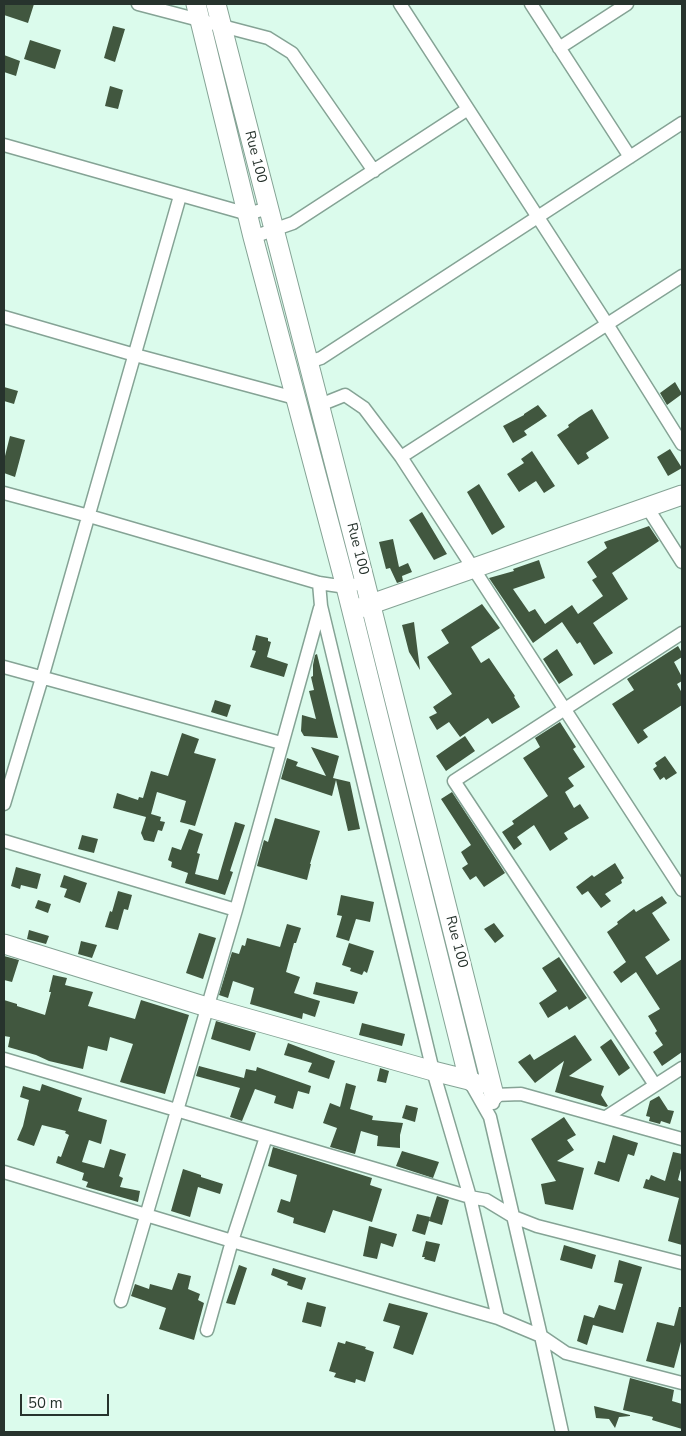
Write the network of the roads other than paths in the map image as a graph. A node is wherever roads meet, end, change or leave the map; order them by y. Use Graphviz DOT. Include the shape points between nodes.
graph roads {
  1 [pos="138,4"];
  2 [pos="216,4"];
  3 [pos="400,4"];
  4 [pos="531,4"];
  5 [pos="626,4"];
  6 [pos="198,12"];
  7 [pos="222,26"];
  8 [pos="559,48"];
  9 [pos="468,109"];
  10 [pos="682,123"];
  11 [pos="4,145"];
  12 [pos="630,157"];
  13 [pos="374,171"];
  14 [pos="180,196"];
  15 [pos="268,208"];
  16 [pos="248,214"];
  17 [pos="538,217"];
  18 [pos="274,230"];
  19 [pos="253,237"];
  20 [pos="682,276"];
  21 [pos="4,317"];
  22 [pos="607,324"];
  23 [pos="135,355"];
  24 [pos="309,362"];
  25 [pos="295,398"];
  26 [pos="320,405"];
  27 [pos="682,444"];
  28 [pos="401,457"];
  29 [pos="4,493"];
  30 [pos="682,496"];
  31 [pos="647,507"];
  32 [pos="89,516"];
  33 [pos="682,562"];
  34 [pos="473,569"];
  35 [pos="366,582"];
  36 [pos="320,583"];
  37 [pos="346,587"];
  38 [pos="371,604"];
  39 [pos="320,606"];
  40 [pos="351,611"];
  41 [pos="682,633"];
  42 [pos="4,667"];
  43 [pos="42,678"];
  44 [pos="564,710"];
  45 [pos="281,743"];
  46 [pos="4,804"];
  47 [pos="4,842"];
  48 [pos="682,890"];
  49 [pos="236,910"];
  50 [pos="4,944"];
  51 [pos="207,1007"];
  52 [pos="4,1059"];
  53 [pos="682,1068"];
  54 [pos="433,1071"];
  55 [pos="469,1080"];
  56 [pos="655,1085"];
  57 [pos="494,1095"];
  58 [pos="177,1112"];
  59 [pos="490,1117"];
  60 [pos="606,1117"];
  61 [pos="266,1137"];
  62 [pos="682,1139"];
  63 [pos="4,1172"];
  64 [pos="470,1197"];
  65 [pos="148,1215"];
  66 [pos="514,1217"];
  67 [pos="232,1241"];
  68 [pos="682,1263"];
  69 [pos="122,1301"];
  70 [pos="498,1318"];
  71 [pos="207,1330"];
  72 [pos="541,1336"];
  73 [pos="682,1383"];
  74 [pos="562,1432"];
  1 -- 6 [label="street"];
  2 -- 7 [label="street, Rue 100"];
  3 -- 9 [label="street"];
  4 -- 8 [label="street"];
  5 -- 8 [label="street"];
  6 -- 7 [label="street"];
  6 -- 16 [label="street"];
  7 -- 13 [label="street" via="268,38 292,53"];
  7 -- 15 [label="street, Rue 100"];
  8 -- 12 [label="street"];
  9 -- 13 [label="street"];
  9 -- 17 [label="street"];
  10 -- 12 [label="street"];
  11 -- 14 [label="street"];
  12 -- 17 [label="street"];
  13 -- 18 [label="street" via="293,224"];
  14 -- 16 [label="street"];
  14 -- 23 [label="street"];
  15 -- 16 [label="street"];
  15 -- 18 [label="street, Rue 100"];
  16 -- 19 [label="street"];
  17 -- 22 [label="street"];
  17 -- 24 [label="street" via="322,358"];
  18 -- 19 [label="street"];
  18 -- 24 [label="street, Rue 100"];
  19 -- 25 [label="street"];
  20 -- 22 [label="street"];
  21 -- 23 [label="street"];
  22 -- 27 [label="street"];
  22 -- 28 [label="street"];
  23 -- 25 [label="street"];
  23 -- 32 [label="street"];
  24 -- 26 [label="street, Rue 100"];
  25 -- 37 [label="street"];
  26 -- 28 [label="street" via="345,395 364,408"];
  26 -- 35 [label="street, Rue 100"];
  28 -- 34 [label="street"];
  29 -- 32 [label="street"];
  30 -- 31 [label="street"];
  31 -- 33 [label="street"];
  31 -- 34 [label="street"];
  32 -- 36 [label="street"];
  32 -- 43 [label="street"];
  34 -- 38 [label="street"];
  34 -- 44 [label="street"];
  35 -- 37 [label="street"];
  35 -- 38 [label="street, Rue 100"];
  36 -- 37 [label="street"];
  36 -- 39 [label="street"];
  37 -- 40 [label="street"];
  38 -- 40 [label="street"];
  38 -- 57 [label="street, Rue 100"];
  39 -- 45 [label="street"];
  39 -- 54 [label="street"];
  40 -- 55 [label="street"];
  41 -- 44 [label="street"];
  42 -- 43 [label="street"];
  43 -- 45 [label="street"];
  43 -- 46 [label="street"];
  44 -- 48 [label="street"];
  44 -- 56 [label="street" via="454,781"];
  45 -- 49 [label="street"];
  47 -- 49 [label="street"];
  49 -- 51 [label="street"];
  50 -- 51 [label="street"];
  51 -- 54 [label="street"];
  51 -- 58 [label="street"];
  52 -- 58 [label="street"];
  53 -- 56 [label="street"];
  54 -- 55 [label="street"];
  54 -- 64 [label="street"];
  55 -- 57 [label="street"];
  55 -- 59 [label="street"];
  56 -- 60 [label="street"];
  57 -- 59 [label="street"];
  57 -- 60 [label="street" via="521,1094"];
  58 -- 61 [label="street"];
  58 -- 65 [label="street"];
  59 -- 66 [label="street"];
  60 -- 62 [label="street"];
  61 -- 64 [label="street"];
  61 -- 67 [label="street"];
  63 -- 65 [label="street"];
  64 -- 66 [label="street" via="486,1200"];
  64 -- 70 [label="street"];
  65 -- 67 [label="street"];
  65 -- 69 [label="street"];
  66 -- 68 [label="street" via="537,1226"];
  66 -- 72 [label="street"];
  67 -- 70 [label="street"];
  67 -- 71 [label="street"];
  70 -- 72 [label="street"];
  72 -- 73 [label="street" via="566,1353"];
  72 -- 74 [label="street"];
}
